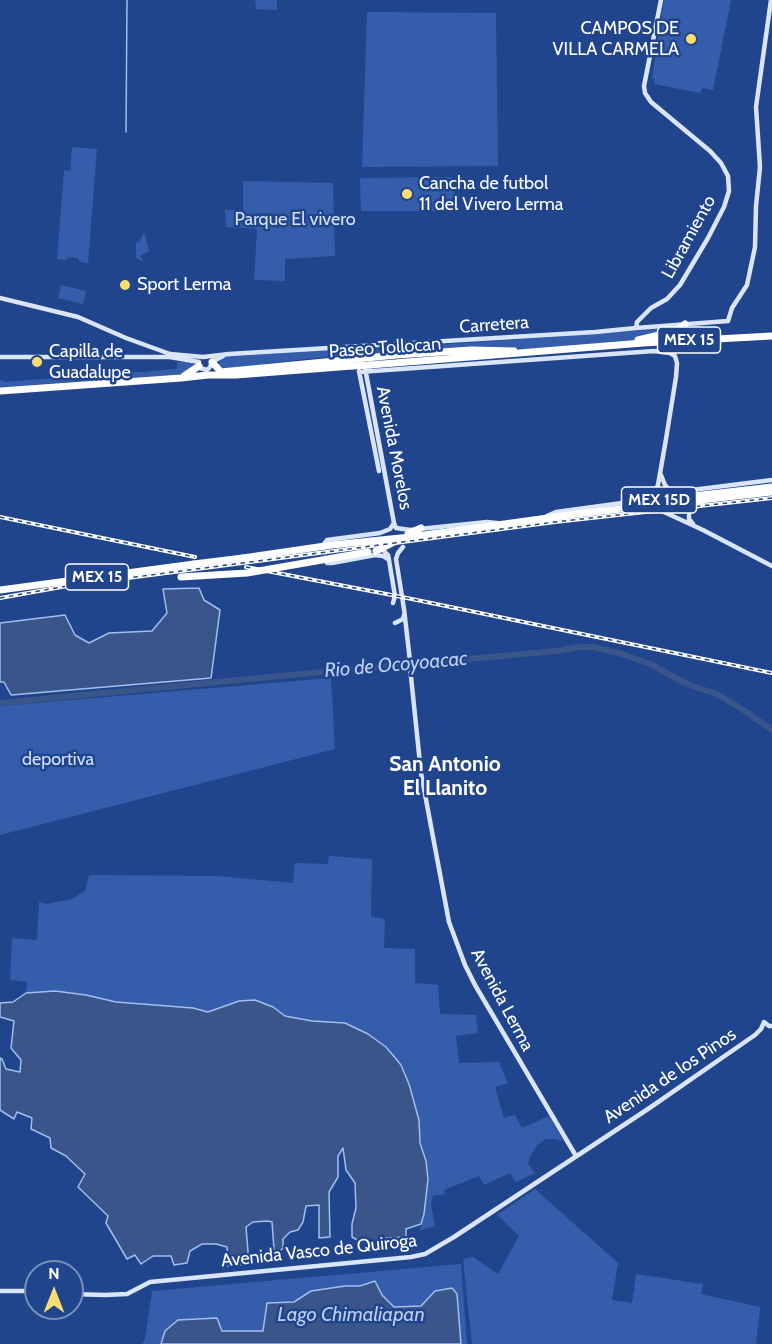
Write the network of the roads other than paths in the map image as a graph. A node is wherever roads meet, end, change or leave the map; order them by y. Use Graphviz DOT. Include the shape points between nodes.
graph roads {
  1 [pos="661,0"];
  2 [pos="771,0"];
  3 [pos="0,298"];
  4 [pos="685,324"];
  5 [pos="636,327"];
  6 [pos="772,336"];
  7 [pos="393,345"];
  8 [pos="354,347"];
  9 [pos="362,347"];
  10 [pos="607,347"];
  11 [pos="532,352"];
  12 [pos="170,355"];
  13 [pos="225,355"];
  14 [pos="397,355"];
  15 [pos="0,357"];
  16 [pos="360,359"];
  17 [pos="207,363"];
  18 [pos="400,369"];
  19 [pos="366,371"];
  20 [pos="359,372"];
  21 [pos="399,375"];
  22 [pos="181,378"];
  23 [pos="364,378"];
  24 [pos="0,391"];
  25 [pos="381,456"];
  26 [pos="661,467"];
  27 [pos="772,480"];
  28 [pos="772,487"];
  29 [pos="676,492"];
  30 [pos="772,492"];
  31 [pos="645,498"];
  32 [pos="710,499"];
  33 [pos="650,506"];
  34 [pos="593,512"];
  35 [pos="542,519"];
  36 [pos="394,523"];
  37 [pos="503,524"];
  38 [pos="421,528"];
  39 [pos="698,528"];
  40 [pos="397,537"];
  41 [pos="410,537"];
  42 [pos="324,544"];
  43 [pos="403,547"];
  44 [pos="380,551"];
  45 [pos="325,558"];
  46 [pos="389,560"];
  47 [pos="772,566"];
  48 [pos="181,577"];
  49 [pos="0,590"];
  50 [pos="397,597"];
  51 [pos="393,603"];
  52 [pos="404,606"];
  53 [pos="404,612"];
  54 [pos="406,627"];
  55 [pos="410,661"];
  56 [pos="410,667"];
  57 [pos="772,1026"];
  58 [pos="578,1155"];
  59 [pos="0,1291"];
  60 [pos="24,1292"];
  61 [pos="84,1294"];
  1 -- 5 [label="main road, Libramiento" via="645,93 721,163 728,176 729,191 708,238 680,285 668,299 651,308"];
  2 -- 4 [label="main road, Carretera" via="756,107 760,167 747,285 728,321"];
  3 -- 12 [label="main road" via="78,317"];
  4 -- 5 [label="main road, Carretera"];
  4 -- 10 [label="highway" via="679,330"];
  5 -- 7 [label="main road, Carretera"];
  6 -- 10 [label="highway, Paseo Tollocan / MEX 15"];
  7 -- 9 [label="main road, Carretera"];
  7 -- 14 [label="main road" via="391,351"];
  8 -- 9 [label="main road, Carretera"];
  8 -- 13 [label="main road, Carretera"];
  8 -- 16 [label="main road, Avenida Morelos"];
  9 -- 16 [label="main road, Avenida Morelos"];
  10 -- 11 [label="highway, Paseo Tollocan / MEX 15"];
  11 -- 14 [label="highway" via="471,350"];
  11 -- 22 [label="highway, Paseo Tollocan / MEX 15, bridge"];
  12 -- 15 [label="main road"];
  12 -- 17 [label="main road, Carretera"];
  13 -- 17 [label="main road"];
  13 -- 17 [label="main road, Carretera"];
  14 -- 16 [label="highway"];
  16 -- 17 [label="highway" via="221,372"];
  16 -- 19 [label="main road, Avenida Morelos"];
  16 -- 20 [label="main road, Avenida Morelos"];
  17 -- 22 [label="highway"];
  18 -- 19 [label="main road"];
  18 -- 21 [label="main road"];
  18 -- 26 [label="main road" via="670,353 676,359 676,377"];
  19 -- 20 [label="main road"];
  19 -- 23 [label="main road, Avenida Morelos"];
  20 -- 23 [label="main road, Avenida Morelos"];
  22 -- 24 [label="highway, Paseo Tollocan / MEX 15"];
  23 -- 25 [label="main road, Avenida Morelos"];
  23 -- 25 [label="main road, Avenida Morelos" via="379,469"];
  25 -- 36 [label="main road, Avenida Morelos"];
  26 -- 29 [label="main road" via="665,485"];
  26 -- 31 [label="main road" via="655,491"];
  27 -- 29 [label="main road"];
  28 -- 34 [label="highway, MEX 15D"];
  29 -- 31 [label="main road"];
  30 -- 32 [label="highway, MEX 15"];
  31 -- 35 [label="main road" via="556,512"];
  32 -- 33 [label="highway, MEX 15"];
  32 -- 39 [label="main road" via="689,512 689,519"];
  33 -- 34 [label="highway, MEX 15"];
  33 -- 39 [label="main road"];
  34 -- 35 [label="highway, MEX 15"];
  35 -- 37 [label="highway, MEX 15"];
  36 -- 38 [label="main road, Avenida Morelos" via="399,529"];
  36 -- 42 [label="main road" via="380,533 327,540"];
  37 -- 38 [label="main road"];
  37 -- 41 [label="highway, MEX 15"];
  38 -- 40 [label="highway"];
  39 -- 47 [label="main road"];
  40 -- 41 [label="highway, MEX 15"];
  40 -- 49 [label="highway, MEX 15, bridge"];
  41 -- 44 [label="highway" via="392,542"];
  43 -- 52 [label="main road" via="396,559"];
  44 -- 46 [label="main road"];
  44 -- 48 [label="highway, bridge" via="247,573"];
  45 -- 46 [label="main road" via="327,563 375,555"];
  46 -- 51 [label="main road"];
  50 -- 52 [label="main road"];
  52 -- 53 [label="main road"];
  53 -- 54 [label="main road"];
  53 -- 54 [label="main road" via="403,619 395,622"];
  54 -- 55 [label="main road"];
  56 -- 58 [label="main road, Avenida Lerma" via="422,782 449,922 470,969"];
  57 -- 58 [label="main road, Avenida de los Pinos" via="764,1022 755,1035"];
  58 -- 61 [label="main road, Avenida Vasco de Quiroga" via="417,1257 150,1282 127,1294"];
  59 -- 60 [label="main road"];
}
